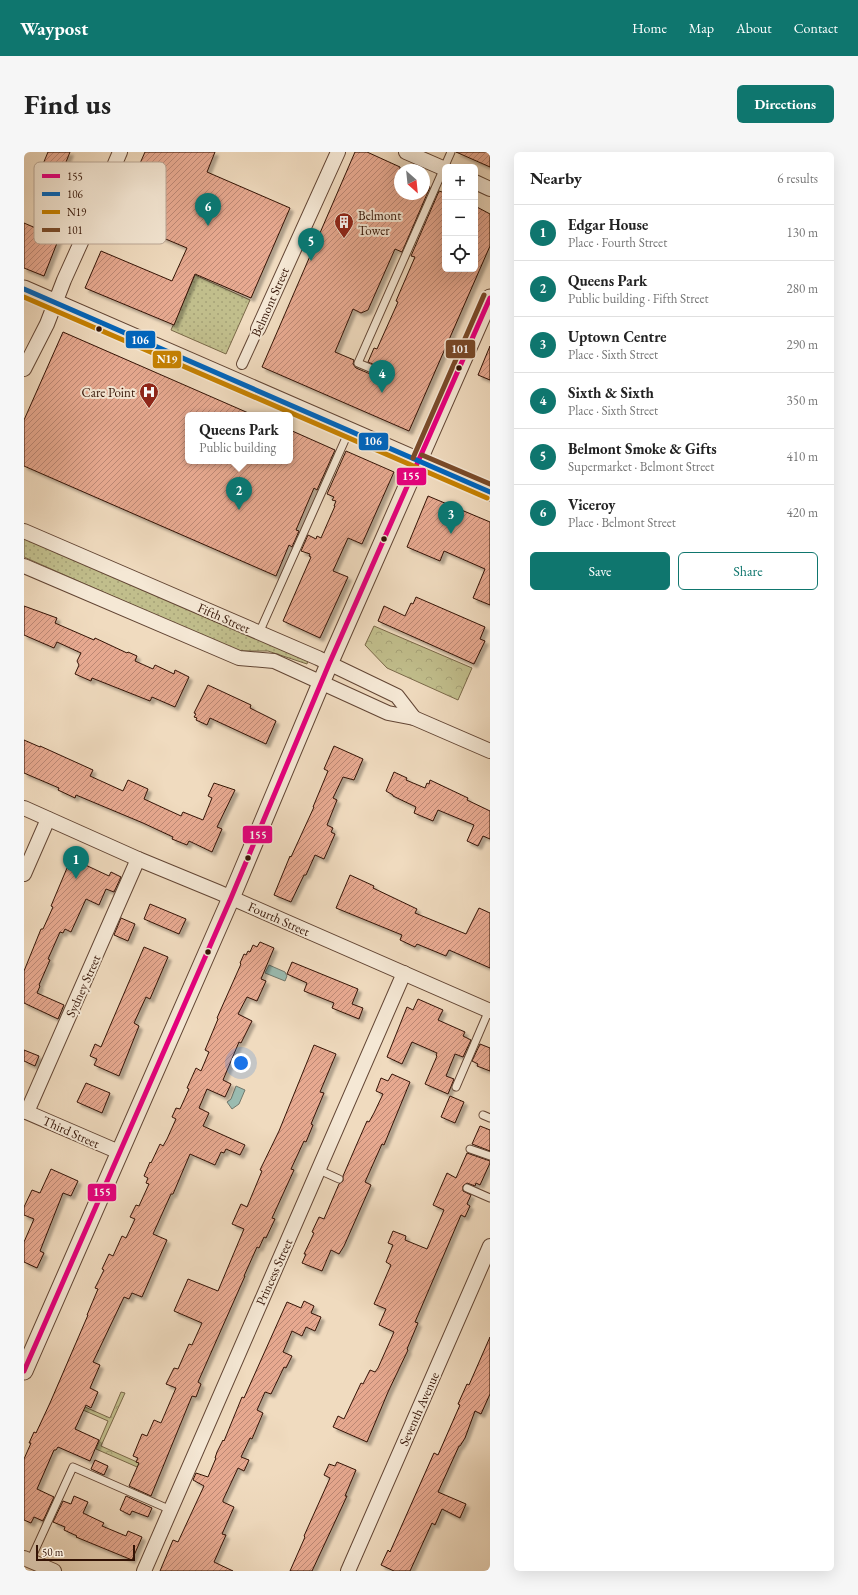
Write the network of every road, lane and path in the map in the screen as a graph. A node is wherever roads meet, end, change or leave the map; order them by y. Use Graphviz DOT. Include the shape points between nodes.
graph roads {
  1 [pos="120,152"];
  2 [pos="338,152"];
  3 [pos="406,152"];
  4 [pos="451,152"];
  5 [pos="116,162"];
  6 [pos="446,164"];
  7 [pos="442,168"];
  8 [pos="442,174"];
  9 [pos="478,183"];
  10 [pos="490,189"];
  11 [pos="80,244"];
  12 [pos="24,289"];
  13 [pos="490,298"];
  14 [pos="55,303"];
  15 [pos="258,329"];
  16 [pos="242,364"];
  17 [pos="24,369"];
  18 [pos="389,376"];
  19 [pos="349,431"];
  20 [pos="419,461"];
  21 [pos="490,492"];
  22 [pos="24,531"];
  23 [pos="24,566"];
  24 [pos="259,633"];
  25 [pos="330,664"];
  26 [pos="322,682"];
  27 [pos="414,718"];
  28 [pos="490,751"];
  29 [pos="24,808"];
  30 [pos="48,819"];
  31 [pos="138,859"];
  32 [pos="24,874"];
  33 [pos="231,898"];
  34 [pos="404,973"];
  35 [pos="490,1010"];
  36 [pos="456,1087"];
  37 [pos="26,1112"];
  38 [pos="470,1149"];
  39 [pos="119,1152"];
  40 [pos="490,1156"];
  41 [pos="319,1170"];
  42 [pos="339,1179"];
  43 [pos="467,1188"];
  44 [pos="490,1198"];
  45 [pos="490,1246"];
  46 [pos="24,1371"];
  47 [pos="171,1510"];
  48 [pos="27,1560"];
  49 [pos="54,1571"];
  50 [pos="144,1571"];
  51 [pos="348,1571"];
  1 -- 5 [label="street"];
  2 -- 15 [label="street, Belmont Street"];
  3 -- 7 [label="street"];
  4 -- 6 [label="lane"];
  8 -- 18 [label="lane" via="358,363"];
  9 -- 10 [label="street"];
  11 -- 14 [label="street"];
  12 -- 14 [label="street"];
  13 -- 20 [label="street"];
  14 -- 17 [label="street"];
  14 -- 19 [label="street"];
  15 -- 16 [label="street, Belmont Street"];
  19 -- 20 [label="street"];
  19 -- 24 [label="lane"];
  20 -- 21 [label="street"];
  20 -- 25 [label="street"];
  22 -- 24 [label="street, Fifth Street"];
  23 -- 26 [label="street, Fifth Street" via="239,658 274,661"];
  24 -- 25 [label="street, Fifth Street"];
  25 -- 26 [label="street"];
  25 -- 27 [label="street, Fifth Street" via="397,696"];
  26 -- 27 [label="street, Fifth Street" via="388,713"];
  26 -- 33 [label="street"];
  27 -- 28 [label="street, Fifth Street"];
  29 -- 30 [label="street, Fourth Street"];
  30 -- 31 [label="street, Fourth Street"];
  30 -- 32 [label="street"];
  31 -- 33 [label="street, Fourth Street"];
  31 -- 37 [label="street, Sydney Street"];
  33 -- 34 [label="street, Fourth Street"];
  33 -- 39 [label="street"];
  34 -- 35 [label="street, Fourth Street"];
  34 -- 41 [label="street, Princess Street"];
  35 -- 36 [label="lane"];
  37 -- 39 [label="street, Third Street"];
  38 -- 40 [label="lane"];
  39 -- 46 [label="street"];
  41 -- 42 [label="lane"];
  41 -- 47 [label="street, Princess Street"];
  43 -- 44 [label="lane"];
  45 -- 51 [label="street, Seventh Avenue"];
  47 -- 48 [label="lane" via="73,1467"];
  47 -- 50 [label="street, Princess Street"];
  48 -- 49 [label="street"];
}
